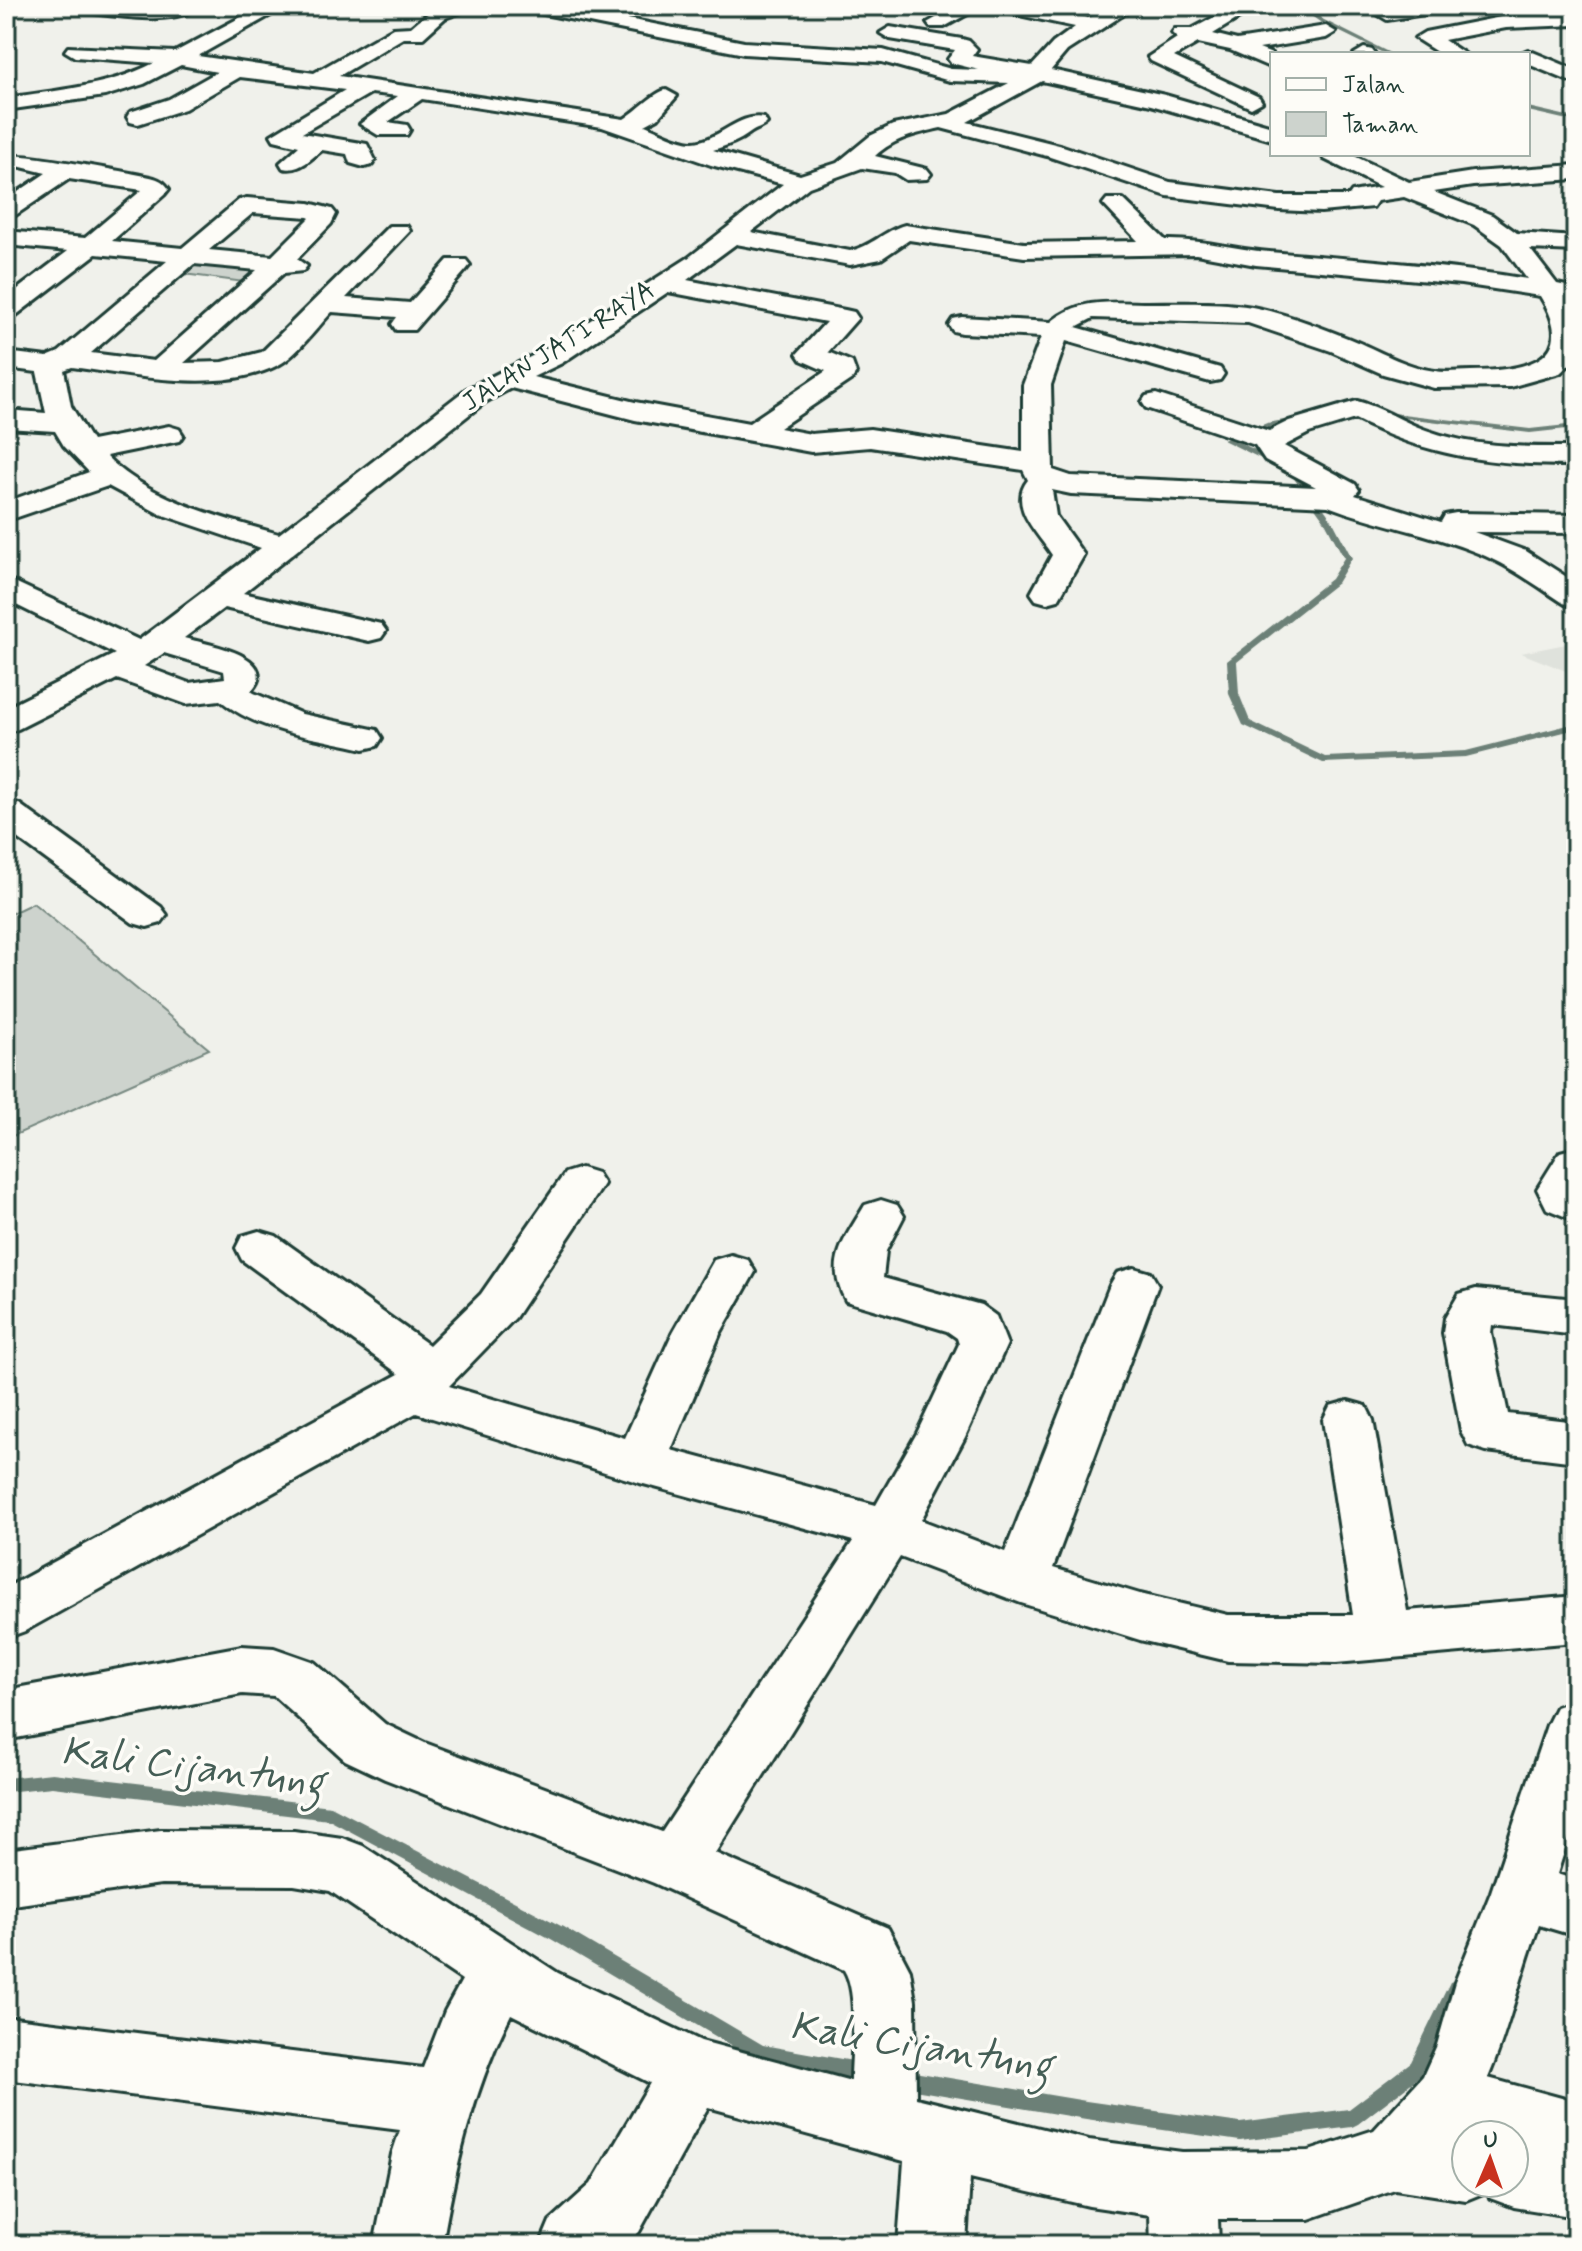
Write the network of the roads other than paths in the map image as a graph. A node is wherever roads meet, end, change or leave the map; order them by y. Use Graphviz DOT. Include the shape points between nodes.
graph roads {
  1 [pos="82,6"];
  2 [pos="188,6"];
  3 [pos="277,6"];
  4 [pos="460,6"];
  5 [pos="534,6"];
  6 [pos="972,6"];
  7 [pos="1002,6"];
  8 [pos="1127,6"];
  9 [pos="1249,6"];
  10 [pos="1437,6"];
  11 [pos="1481,6"];
  12 [pos="1387,14"];
  13 [pos="1576,19"];
  14 [pos="1098,22"];
  15 [pos="1506,22"];
  16 [pos="937,23"];
  17 [pos="1468,28"];
  18 [pos="752,30"];
  19 [pos="886,32"];
  20 [pos="1326,32"];
  21 [pos="1195,36"];
  22 [pos="719,44"];
  23 [pos="1237,46"];
  24 [pos="1514,50"];
  25 [pos="75,51"];
  26 [pos="1451,52"];
  27 [pos="1530,57"];
  28 [pos="176,58"];
  29 [pos="1270,61"];
  30 [pos="237,70"];
  31 [pos="1036,76"];
  32 [pos="1576,78"];
  33 [pos="319,79"];
  34 [pos="367,86"];
  35 [pos="418,92"];
  36 [pos="666,96"];
  37 [pos="1167,101"];
  38 [pos="1264,103"];
  39 [pos="6,104"];
  40 [pos="1213,114"];
  41 [pos="1131,116"];
  42 [pos="138,117"];
  43 [pos="942,122"];
  44 [pos="756,123"];
  45 [pos="627,126"];
  46 [pos="399,130"];
  47 [pos="1270,132"];
  48 [pos="317,143"];
  49 [pos="689,150"];
  50 [pos="1336,156"];
  51 [pos="364,160"];
  52 [pos="858,160"];
  53 [pos="1574,160"];
  54 [pos="25,161"];
  55 [pos="291,163"];
  56 [pos="1504,165"];
  57 [pos="1366,170"];
  58 [pos="65,171"];
  59 [pos="919,174"];
  60 [pos="801,182"];
  61 [pos="1407,190"];
  62 [pos="1536,196"];
  63 [pos="1115,204"];
  64 [pos="6,211"];
  65 [pos="398,231"];
  66 [pos="731,236"];
  67 [pos="6,238"];
  68 [pos="1511,240"];
  69 [pos="1576,244"];
  70 [pos="1157,246"];
  71 [pos="90,247"];
  72 [pos="190,257"];
  73 [pos="278,265"];
  74 [pos="457,265"];
  75 [pos="360,271"];
  76 [pos="663,283"];
  77 [pos="1564,293"];
  78 [pos="329,304"];
  79 [pos="6,310"];
  80 [pos="962,325"];
  81 [pos="1057,330"];
  82 [pos="6,360"];
  83 [pos="59,362"];
  84 [pos="160,370"];
  85 [pos="1210,374"];
  86 [pos="507,379"];
  87 [pos="1156,402"];
  88 [pos="6,419"];
  89 [pos="64,423"];
  90 [pos="756,431"];
  91 [pos="169,435"];
  92 [pos="1262,438"];
  93 [pos="84,451"];
  94 [pos="1576,456"];
  95 [pos="1042,471"];
  96 [pos="110,475"];
  97 [pos="6,512"];
  98 [pos="1576,524"];
  99 [pos="1460,529"];
  100 [pos="283,545"];
  101 [pos="6,588"];
  102 [pos="1047,593"];
  103 [pos="218,597"];
  104 [pos="1576,597"];
  105 [pos="369,631"];
  106 [pos="139,654"];
  107 [pos="230,692"];
  108 [pos="12,715"];
  109 [pos="364,738"];
  110 [pos="6,812"];
  111 [pos="147,915"];
  112 [pos="1576,1163"];
  113 [pos="581,1184"];
  114 [pos="1576,1205"];
  115 [pos="881,1216"];
  116 [pos="259,1248"];
  117 [pos="731,1272"];
  118 [pos="1134,1285"];
  119 [pos="1576,1317"];
  120 [pos="421,1383"];
  121 [pos="1348,1420"];
  122 [pos="1576,1442"];
  123 [pos="640,1463"];
  124 [pos="889,1530"];
  125 [pos="1021,1581"];
  126 [pos="6,1615"];
  127 [pos="1576,1619"];
  128 [pos="1384,1637"];
  129 [pos="6,1715"];
  130 [pos="1576,1725"];
  131 [pos="675,1864"];
  132 [pos="6,1878"];
  133 [pos="1549,1900"];
  134 [pos="500,1971"];
  135 [pos="6,2048"];
  136 [pos="693,2071"];
  137 [pos="1446,2099"];
  138 [pos="898,2100"];
  139 [pos="442,2103"];
  140 [pos="1576,2135"];
  141 [pos="1395,2156"];
  142 [pos="1450,2165"];
  143 [pos="1530,2176"];
  144 [pos="1576,2183"];
  145 [pos="1183,2215"];
  146 [pos="408,2245"];
  147 [pos="574,2245"];
  148 [pos="932,2245"];
  1 -- 2 [label="street" via="161,11"];
  3 -- 28 [label="street"];
  4 -- 33 [label="street" via="438,14 416,34 400,32"];
  5 -- 22 [label="street"];
  6 -- 16 [label="street"];
  7 -- 14 [label="street"];
  8 -- 14 [label="street, JALAN JATI RAYA"];
  9 -- 21 [label="street"];
  10 -- 12 [label="street"];
  11 -- 15 [label="street"];
  13 -- 15 [label="street"];
  14 -- 21 [label="street"];
  14 -- 31 [label="street, JALAN JATI RAYA" via="1053,53"];
  15 -- 17 [label="street"];
  17 -- 24 [label="street"];
  17 -- 26 [label="street" via="1425,38"];
  18 -- 22 [label="street"];
  19 -- 31 [label="street" via="962,45 967,49 960,61"];
  20 -- 23 [label="street"];
  21 -- 23 [label="street"];
  21 -- 38 [label="street" via="1159,58"];
  22 -- 31 [label="street" via="883,56 950,75"];
  23 -- 29 [label="street"];
  25 -- 28 [label="street"];
  27 -- 32 [label="street"];
  28 -- 30 [label="street"];
  28 -- 39 [label="street" via="116,87"];
  30 -- 33 [label="street"];
  30 -- 42 [label="street" via="177,104"];
  31 -- 37 [label="street"];
  31 -- 43 [label="street, JALAN JATI RAYA"];
  33 -- 34 [label="street"];
  34 -- 35 [label="street"];
  34 -- 48 [label="street" via="282,135"];
  35 -- 45 [label="street"];
  35 -- 46 [label="street" via="371,124"];
  36 -- 45 [label="street"];
  37 -- 40 [label="street"];
  37 -- 41 [label="street"];
  38 -- 40 [label="street"];
  40 -- 47 [label="street"];
  43 -- 52 [label="street, JALAN JATI RAYA" via="901,130 878,141"];
  43 -- 61 [label="street" via="1203,195 1321,205 1365,202 1360,197"];
  44 -- 49 [label="street" via="736,136"];
  45 -- 49 [label="street"];
  48 -- 51 [label="street" via="357,148 358,158"];
  48 -- 55 [label="street"];
  49 -- 60 [label="street"];
  50 -- 57 [label="street"];
  52 -- 59 [label="street"];
  52 -- 60 [label="street, JALAN JATI RAYA"];
  53 -- 56 [label="street"];
  54 -- 58 [label="street"];
  56 -- 57 [label="street" via="1470,161"];
  56 -- 61 [label="street"];
  56 -- 62 [label="street"];
  57 -- 61 [label="street"];
  58 -- 64 [label="street"];
  58 -- 71 [label="street" via="156,186"];
  60 -- 66 [label="street, JALAN JATI RAYA"];
  61 -- 68 [label="street" via="1483,220"];
  63 -- 70 [label="street"];
  65 -- 75 [label="street"];
  66 -- 70 [label="street" via="850,258 872,254 905,232 1012,249"];
  66 -- 76 [label="street, JALAN JATI RAYA"];
  67 -- 71 [label="street"];
  68 -- 69 [label="street"];
  68 -- 77 [label="street"];
  70 -- 77 [label="street" via="1461,276"];
  71 -- 72 [label="street"];
  71 -- 79 [label="street"];
  72 -- 73 [label="street"];
  72 -- 73 [label="street" via="247,205 324,214"];
  72 -- 83 [label="street"];
  73 -- 75 [label="street"];
  73 -- 84 [label="street"];
  74 -- 78 [label="street" via="411,317"];
  75 -- 78 [label="street"];
  76 -- 86 [label="street, JALAN JATI RAYA" via="552,357"];
  76 -- 90 [label="street" via="845,318 811,354 842,368 842,373"];
  77 -- 81 [label="street" via="1569,340 1564,356 1550,367 1510,379 1457,382 1418,377 1291,314 1091,310"];
  78 -- 84 [label="street" via="272,358 257,364 221,372"];
  80 -- 81 [label="street"];
  81 -- 85 [label="street"];
  81 -- 95 [label="street" via="1037,385"];
  82 -- 83 [label="street"];
  83 -- 84 [label="street"];
  83 -- 89 [label="street" via="54,395"];
  86 -- 90 [label="street" via="635,411"];
  86 -- 100 [label="street, JALAN JATI RAYA" via="475,396"];
  87 -- 92 [label="street"];
  88 -- 89 [label="street"];
  89 -- 93 [label="street"];
  90 -- 95 [label="street" via="811,443 870,438"];
  91 -- 93 [label="street"];
  92 -- 94 [label="street" via="1357,409 1389,427 1462,452"];
  92 -- 99 [label="street" via="1275,454 1332,485"];
  93 -- 96 [label="street"];
  95 -- 99 [label="street" via="1071,485 1333,497 1410,524"];
  95 -- 102 [label="street" via="1036,503 1049,532 1068,555"];
  96 -- 97 [label="street"];
  96 -- 100 [label="street" via="178,512"];
  98 -- 99 [label="street"];
  99 -- 104 [label="street"];
  100 -- 103 [label="street, JALAN JATI RAYA"];
  101 -- 106 [label="street"];
  103 -- 105 [label="street"];
  103 -- 106 [label="street, JALAN JATI RAYA"];
  106 -- 107 [label="street" via="186,694 222,688"];
  106 -- 107 [label="street" via="236,664 242,680"];
  106 -- 108 [label="street, JALAN JATI RAYA"];
  107 -- 109 [label="street" via="272,717"];
  110 -- 111 [label="street"];
  112 -- 114 [label="street" via="1560,1189 1563,1198"];
  113 -- 120 [label="street" via="498,1306"];
  115 -- 124 [label="street" via="860,1254 856,1273 863,1289 964,1318 979,1329 983,1344"];
  116 -- 120 [label="street"];
  117 -- 123 [label="street" via="696,1334"];
  118 -- 125 [label="street"];
  119 -- 122 [label="street" via="1476,1306 1467,1333 1486,1431"];
  120 -- 123 [label="street"];
  120 -- 126 [label="street"];
  121 -- 128 [label="street"];
  123 -- 124 [label="street"];
  124 -- 125 [label="street"];
  124 -- 131 [label="street"];
  125 -- 128 [label="street" via="1228,1638"];
  127 -- 128 [label="street"];
  129 -- 131 [label="street" via="242,1670 274,1672 294,1679 379,1748"];
  130 -- 133 [label="street"];
  131 -- 138 [label="street" via="866,1949 879,1970"];
  132 -- 134 [label="street" via="161,1857 294,1858 342,1866"];
  133 -- 137 [label="street" via="1486,1982 1468,2049"];
  134 -- 136 [label="street"];
  134 -- 139 [label="street" via="468,2033"];
  135 -- 139 [label="street"];
  136 -- 138 [label="street"];
  136 -- 147 [label="street" via="615,2208"];
  137 -- 140 [label="street"];
  137 -- 141 [label="street"];
  138 -- 145 [label="street"];
  138 -- 148 [label="street"];
  139 -- 146 [label="street" via="425,2154"];
  141 -- 142 [label="street"];
  141 -- 145 [label="street" via="1309,2185"];
  143 -- 144 [label="street"];
}
